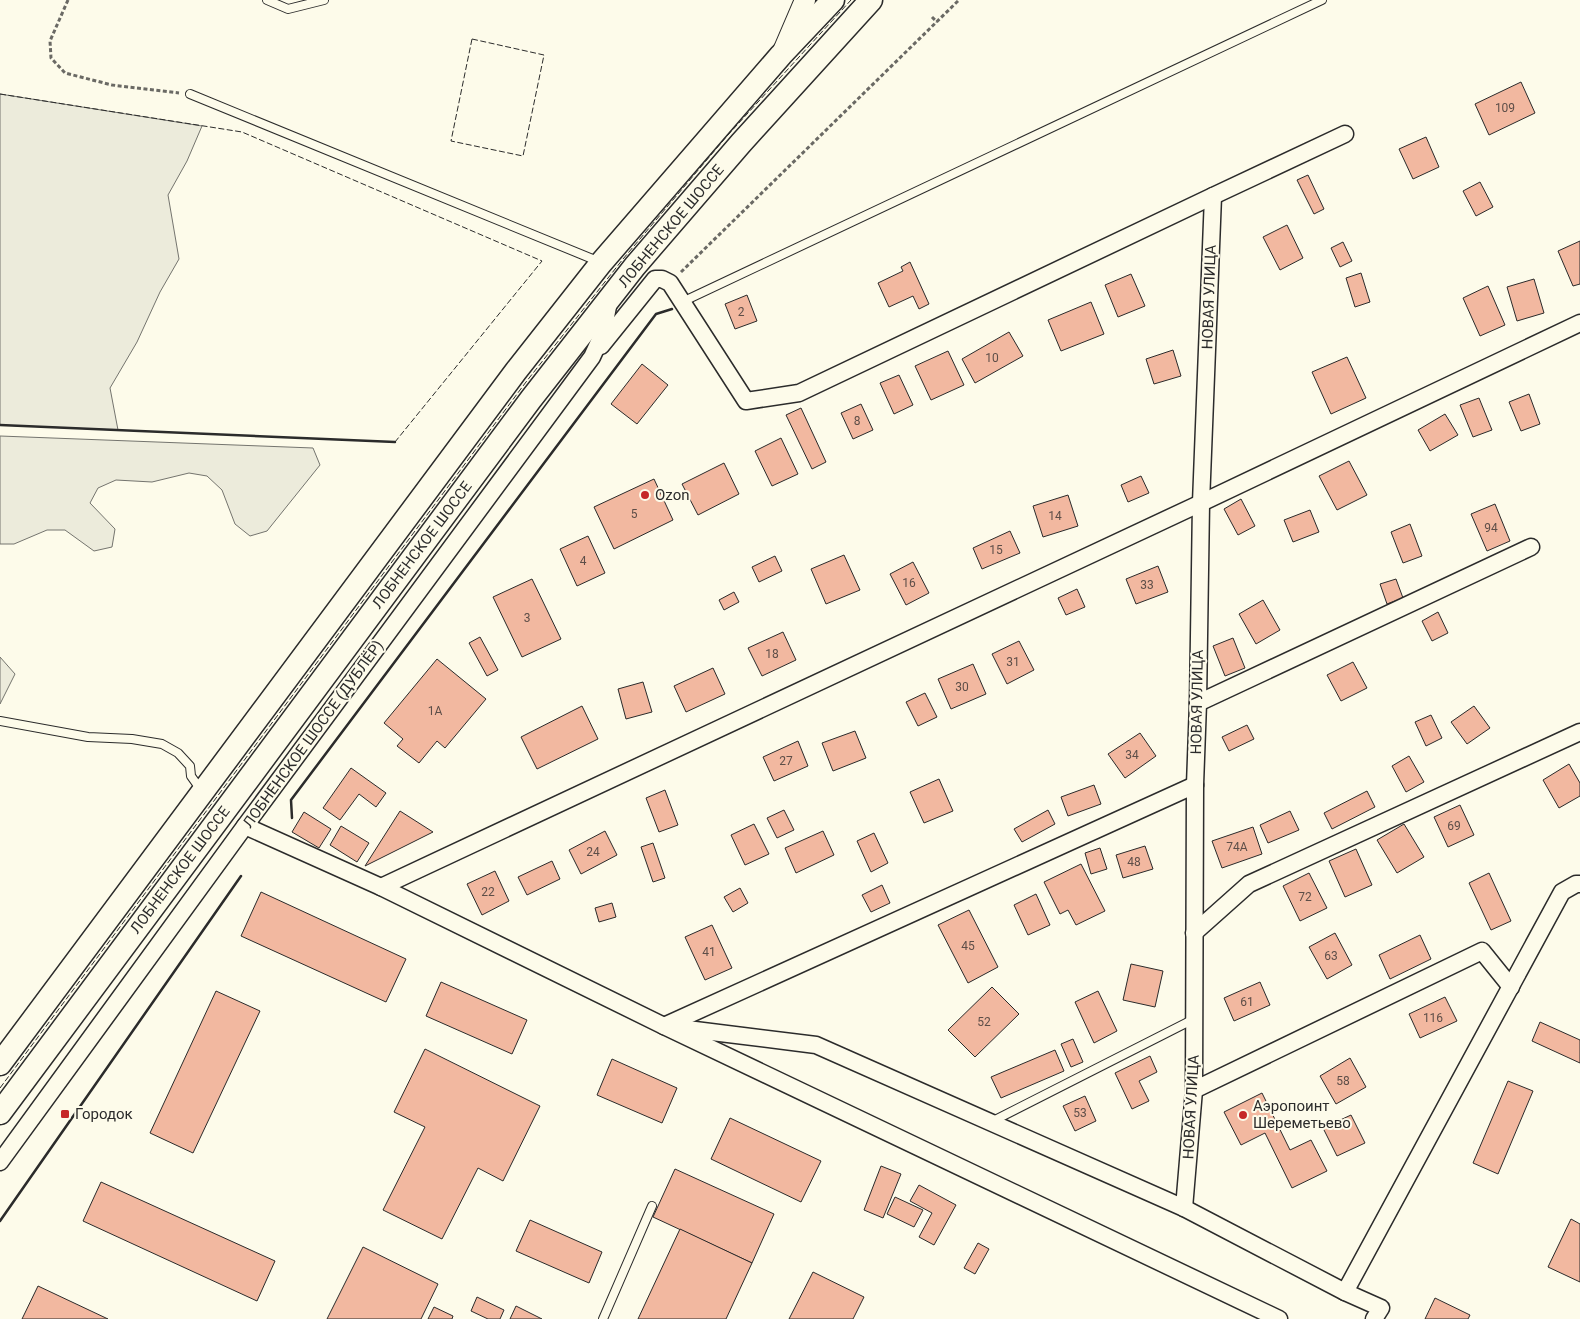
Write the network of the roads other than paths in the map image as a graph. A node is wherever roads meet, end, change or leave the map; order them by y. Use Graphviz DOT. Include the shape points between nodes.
graph roads {
  1 [pos="267,0"];
  2 [pos="324,0"];
  3 [pos="805,0"];
  4 [pos="833,0"];
  5 [pos="871,0"];
  6 [pos="1322,0"];
  7 [pos="781,55"];
  8 [pos="190,94"];
  9 [pos="1346,134"];
  10 [pos="1213,196"];
  11 [pos="601,263"];
  12 [pos="610,298"];
  13 [pos="682,302"];
  14 [pos="1580,324"];
  15 [pos="592,357"];
  16 [pos="1201,503"];
  17 [pos="1532,547"];
  18 [pos="1198,703"];
  19 [pos="0,721"];
  20 [pos="1580,732"];
  21 [pos="1195,784"];
  22 [pos="203,792"];
  23 [pos="246,826"];
  24 [pos="1580,884"];
  25 [pos="381,887"];
  26 [pos="1194,933"];
  27 [pos="1511,987"];
  28 [pos="1194,1019"];
  29 [pos="664,1026"];
  30 [pos="0,1064"];
  31 [pos="1194,1090"];
  32 [pos="0,1113"];
  33 [pos="990,1123"];
  34 [pos="0,1162"];
  35 [pos="652,1206"];
  36 [pos="1184,1208"];
  37 [pos="1345,1292"];
  38 [pos="603,1319"];
  39 [pos="1279,1319"];
  40 [pos="1374,1319"];
  1 -- 2 [label="lane" via="288,9"];
  3 -- 7 [label="street"];
  4 -- 7 [label="main road, ЛОБНЕНСКОЕ ШОССЕ"];
  5 -- 12 [label="main road, ЛОБНЕНСКОЕ ШОССЕ" via="741,143"];
  6 -- 13 [label="lane"];
  7 -- 11 [label="main road, ЛОБНЕНСКОЕ ШОССЕ"];
  8 -- 11 [label="lane"];
  9 -- 10 [label="street"];
  10 -- 13 [label="street" via="799,393 746,401"];
  10 -- 16 [label="street, НОВАЯ УЛИЦА"];
  11 -- 22 [label="main road, ЛОБНЕНСКОЕ ШОССЕ" via="516,371"];
  12 -- 15 [label="street, ЛОБНЕНСКОЕ ШОССЕ (ДУБЛЁР)" via="603,333"];
  12 -- 32 [label="main road, ЛОБНЕНСКОЕ ШОССЕ" via="525,406"];
  13 -- 15 [label="street" via="670,283 655,279"];
  14 -- 16 [label="street"];
  15 -- 23 [label="street, ЛОБНЕНСКОЕ ШОССЕ (ДУБЛЁР)"];
  16 -- 18 [label="street, НОВАЯ УЛИЦА"];
  16 -- 25 [label="street"];
  17 -- 18 [label="street"];
  18 -- 21 [label="street, НОВАЯ УЛИЦА"];
  19 -- 22 [label="lane" via="88,737 162,744 178,753 190,766 191,776"];
  20 -- 26 [label="street" via="1249,884"];
  21 -- 26 [label="street, НОВАЯ УЛИЦА"];
  21 -- 29 [label="street"];
  22 -- 30 [label="main road, ЛОБНЕНСКОЕ ШОССЕ"];
  23 -- 25 [label="street"];
  23 -- 34 [label="street, ЛОБНЕНСКОЕ ШОССЕ (ДУБЛЁР)"];
  24 -- 27 [label="street" via="1562,892"];
  25 -- 29 [label="street"];
  26 -- 28 [label="street, НОВАЯ УЛИЦА"];
  27 -- 31 [label="street" via="1482,951"];
  27 -- 37 [label="street"];
  28 -- 31 [label="street, НОВАЯ УЛИЦА"];
  28 -- 33 [label="lane"];
  29 -- 33 [label="street" via="816,1045"];
  29 -- 39 [label="street"];
  31 -- 36 [label="street, НОВАЯ УЛИЦА"];
  33 -- 36 [label="street"];
  35 -- 38 [label="lane"];
  36 -- 37 [label="street"];
  37 -- 40 [label="street" via="1381,1308"];
}
